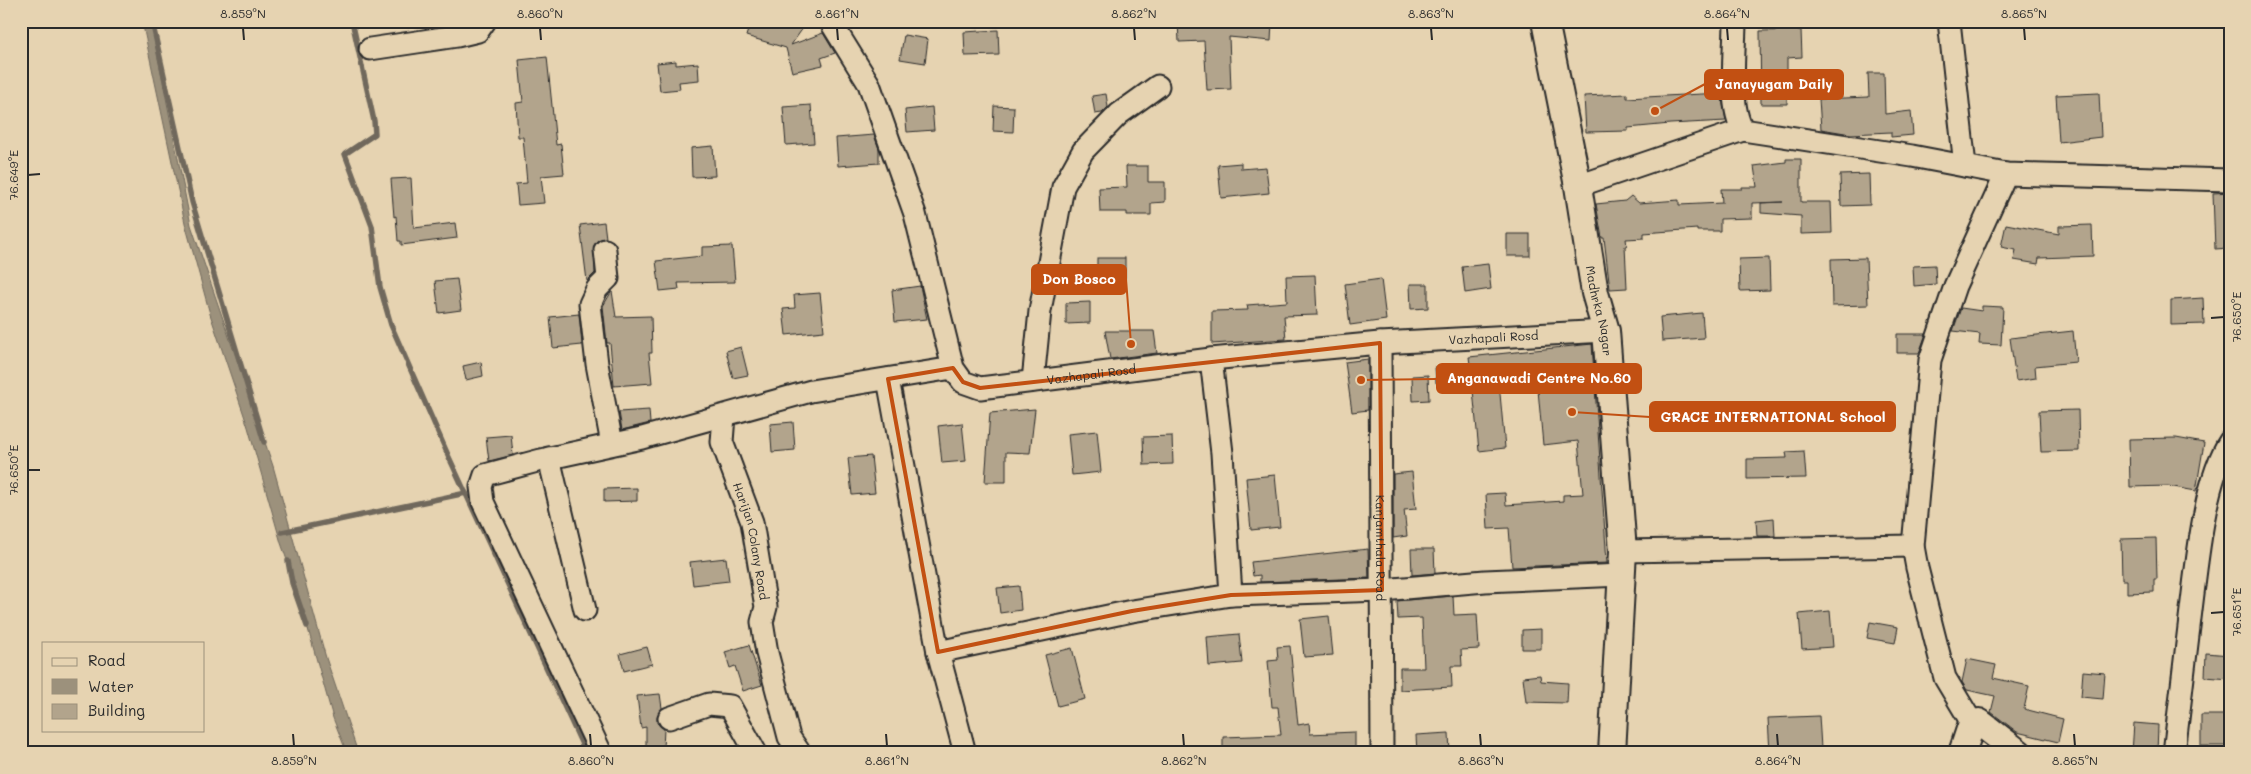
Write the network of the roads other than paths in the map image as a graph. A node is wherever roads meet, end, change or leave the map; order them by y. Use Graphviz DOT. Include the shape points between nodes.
graph roads {
  1 [pos="485,21"];
  2 [pos="830,21"];
  3 [pos="1545,21"];
  4 [pos="1735,21"];
  5 [pos="1949,21"];
  6 [pos="370,49"];
  7 [pos="1158,86"];
  8 [pos="1743,130"];
  9 [pos="1965,166"];
  10 [pos="2006,174"];
  11 [pos="2230,180"];
  12 [pos="1578,186"];
  13 [pos="605,250"];
  14 [pos="1606,331"];
  15 [pos="1380,343"];
  16 [pos="1211,359"];
  17 [pos="953,368"];
  18 [pos="888,379"];
  19 [pos="1033,381"];
  20 [pos="724,416"];
  21 [pos="2230,441"];
  22 [pos="612,444"];
  23 [pos="549,458"];
  24 [pos="1913,546"];
  25 [pos="1622,563"];
  26 [pos="1382,590"];
  27 [pos="1231,595"];
  28 [pos="585,610"];
  29 [pos="938,652"];
  30 [pos="669,718"];
  31 [pos="1972,724"];
  32 [pos="601,753"];
  33 [pos="756,753"];
  34 [pos="799,753"];
  35 [pos="965,753"];
  36 [pos="1382,753"];
  37 [pos="1612,753"];
  38 [pos="1962,753"];
  39 [pos="2019,753"];
  40 [pos="2174,753"];
  1 -- 6 [label="street" via="478,31"];
  2 -- 17 [label="street" via="869,84 876,102 915,214"];
  3 -- 12 [label="street, Madhrka Nagar"];
  4 -- 8 [label="street" via="1734,100"];
  5 -- 9 [label="street"];
  7 -- 19 [label="street" via="1118,114 1083,151 1063,187 1040,311"];
  8 -- 9 [label="street"];
  8 -- 12 [label="street"];
  9 -- 10 [label="street"];
  10 -- 11 [label="street"];
  10 -- 24 [label="street" via="1955,286 1930,360"];
  12 -- 14 [label="street, Madhrka Nagar" via="1595,293"];
  13 -- 22 [label="street" via="608,278 596,289 590,304"];
  14 -- 15 [label="street, Vazhapali Rosd"];
  14 -- 25 [label="street, Madhrka Nagar"];
  15 -- 16 [label="street, Vazhapali Rosd"];
  15 -- 26 [label="street, Kanjamthala Road"];
  16 -- 19 [label="street, Vazhapali Rosd"];
  16 -- 27 [label="street" via="1222,453"];
  17 -- 18 [label="street"];
  17 -- 19 [label="street, Vazhapali Rosd" via="963,382 980,388"];
  18 -- 20 [label="street" via="812,391"];
  18 -- 29 [label="street"];
  20 -- 22 [label="street"];
  20 -- 34 [label="street, Harijan Colany Road" via="722,442 753,531 766,607 762,622 767,653 789,736"];
  21 -- 40 [label="street" via="2222,453 2198,551"];
  22 -- 23 [label="street"];
  23 -- 28 [label="street"];
  23 -- 32 [label="street" via="486,475 481,487 483,502"];
  24 -- 25 [label="street"];
  24 -- 31 [label="street" via="1945,678"];
  25 -- 26 [label="street" via="1485,581"];
  25 -- 37 [label="street, Madhrka Nagar"];
  26 -- 27 [label="street"];
  26 -- 36 [label="street, Kanjamthala Road"];
  27 -- 29 [label="street" via="1132,611"];
  29 -- 35 [label="street"];
  30 -- 33 [label="street" via="709,704 730,706"];
  31 -- 38 [label="street"];
  31 -- 39 [label="street" via="1979,722"];
}
